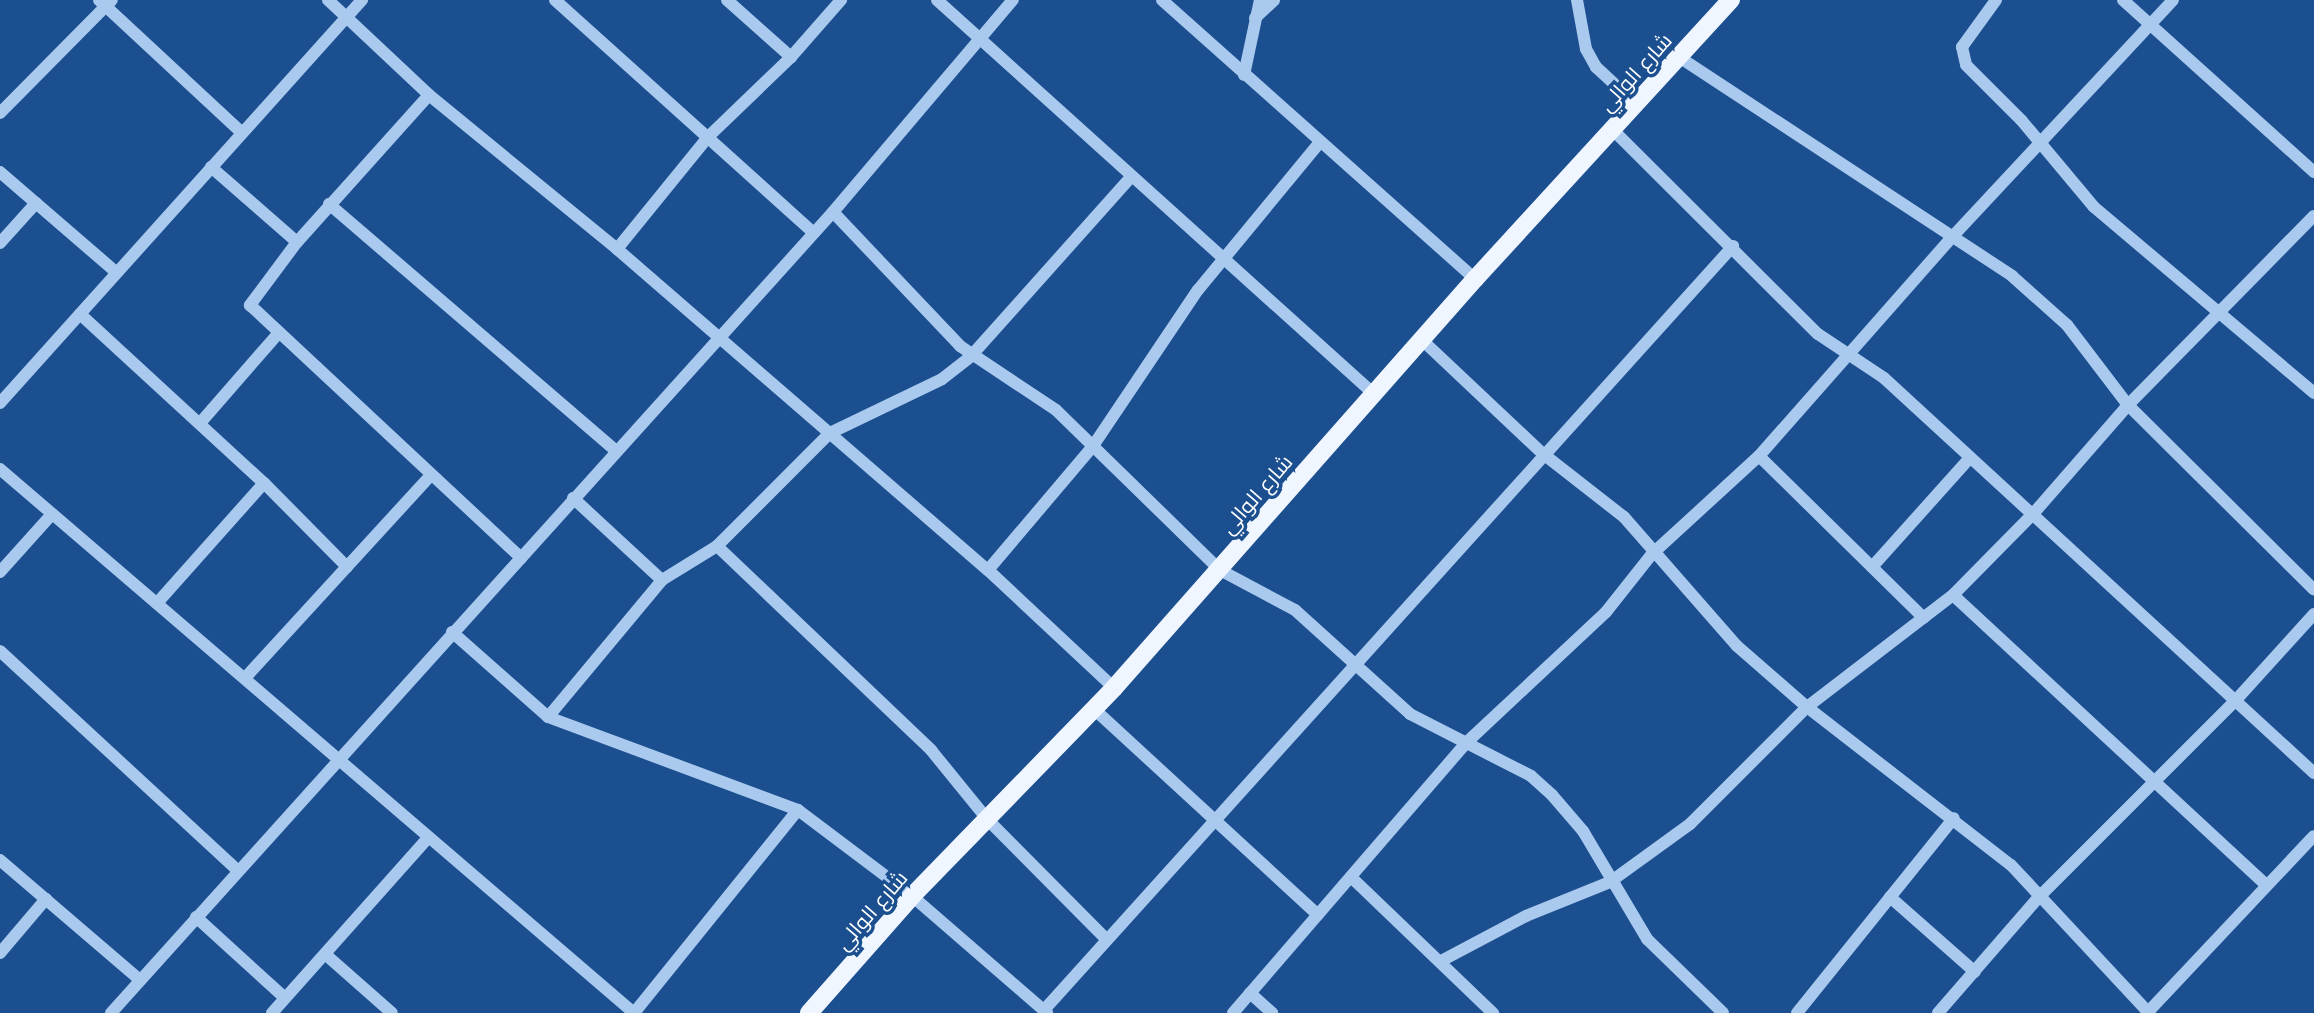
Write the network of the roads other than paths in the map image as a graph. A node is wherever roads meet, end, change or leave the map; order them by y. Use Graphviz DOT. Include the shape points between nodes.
graph roads {
  1 [pos="328,0"];
  2 [pos="362,0"];
  3 [pos="555,0"];
  4 [pos="727,0"];
  5 [pos="841,0"];
  6 [pos="937,0"];
  7 [pos="1013,0"];
  8 [pos="1162,0"];
  9 [pos="1259,0"];
  10 [pos="1274,0"];
  11 [pos="1577,0"];
  12 [pos="1731,0"];
  13 [pos="1996,0"];
  14 [pos="2123,0"];
  15 [pos="2173,0"];
  16 [pos="106,2"];
  17 [pos="346,17"];
  18 [pos="1255,18"];
  19 [pos="2153,24"];
  20 [pos="981,38"];
  21 [pos="791,57"];
  22 [pos="1679,57"];
  23 [pos="1244,75"];
  24 [pos="429,95"];
  25 [pos="1636,104"];
  26 [pos="0,113"];
  27 [pos="1613,130"];
  28 [pos="242,133"];
  29 [pos="708,137"];
  30 [pos="1320,142"];
  31 [pos="2041,144"];
  32 [pos="211,167"];
  33 [pos="0,172"];
  34 [pos="2314,172"];
  35 [pos="1131,177"];
  36 [pos="36,204"];
  37 [pos="329,204"];
  38 [pos="833,212"];
  39 [pos="2314,216"];
  40 [pos="814,233"];
  41 [pos="1954,235"];
  42 [pos="297,242"];
  43 [pos="0,243"];
  44 [pos="1734,246"];
  45 [pos="617,249"];
  46 [pos="1222,259"];
  47 [pos="116,272"];
  48 [pos="1475,279"];
  49 [pos="80,314"];
  50 [pos="2218,314"];
  51 [pos="277,335"];
  52 [pos="719,337"];
  53 [pos="1421,339"];
  54 [pos="1849,352"];
  55 [pos="971,356"];
  56 [pos="2314,393"];
  57 [pos="1374,394"];
  58 [pos="0,403"];
  59 [pos="2129,405"];
  60 [pos="201,422"];
  61 [pos="830,433"];
  62 [pos="1093,446"];
  63 [pos="616,451"];
  64 [pos="1542,453"];
  65 [pos="1759,456"];
  66 [pos="1969,459"];
  67 [pos="0,469"];
  68 [pos="430,475"];
  69 [pos="264,483"];
  70 [pos="573,498"];
  71 [pos="52,514"];
  72 [pos="2033,514"];
  73 [pos="717,546"];
  74 [pos="1651,554"];
  75 [pos="521,558"];
  76 [pos="347,567"];
  77 [pos="1872,567"];
  78 [pos="988,570"];
  79 [pos="1220,570"];
  80 [pos="0,572"];
  81 [pos="662,580"];
  82 [pos="2314,590"];
  83 [pos="1953,595"];
  84 [pos="157,603"];
  85 [pos="2314,614"];
  86 [pos="1924,618"];
  87 [pos="452,632"];
  88 [pos="0,652"];
  89 [pos="1355,669"];
  90 [pos="245,678"];
  91 [pos="1114,688"];
  92 [pos="2236,700"];
  93 [pos="1807,707"];
  94 [pos="1094,709"];
  95 [pos="548,717"];
  96 [pos="1466,743"];
  97 [pos="338,757"];
  98 [pos="2314,773"];
  99 [pos="2156,781"];
  100 [pos="798,810"];
  101 [pos="987,818"];
  102 [pos="1954,818"];
  103 [pos="1212,819"];
  104 [pos="2314,836"];
  105 [pos="428,838"];
  106 [pos="0,860"];
  107 [pos="237,870"];
  108 [pos="1351,877"];
  109 [pos="1610,882"];
  110 [pos="2265,884"];
  111 [pos="912,897"];
  112 [pos="1890,897"];
  113 [pos="2038,898"];
  114 [pos="46,899"];
  115 [pos="1318,915"];
  116 [pos="196,917"];
  117 [pos="1107,939"];
  118 [pos="0,953"];
  119 [pos="325,954"];
  120 [pos="1441,961"];
  121 [pos="1975,972"];
  122 [pos="140,980"];
  123 [pos="1250,993"];
  124 [pos="285,998"];
  125 [pos="811,1012"];
  126 [pos="1046,1012"];
  127 [pos="2147,1012"];
  128 [pos="111,1013"];
  129 [pos="272,1013"];
  130 [pos="392,1013"];
  131 [pos="634,1013"];
  132 [pos="1233,1013"];
  133 [pos="1272,1013"];
  134 [pos="1493,1013"];
  135 [pos="1723,1013"];
  136 [pos="1797,1013"];
  137 [pos="1938,1013"];
  1 -- 17 [label="street"];
  2 -- 17 [label="street"];
  3 -- 29 [label="street"];
  4 -- 21 [label="street"];
  5 -- 21 [label="street"];
  6 -- 20 [label="street"];
  7 -- 20 [label="street"];
  8 -- 23 [label="street"];
  9 -- 18 [label="street"];
  10 -- 18 [label="street"];
  11 -- 25 [label="street" via="1580,29 1596,67"];
  12 -- 22 [label="main road, شارع الوالي"];
  13 -- 31 [label="street" via="1962,47 1966,65"];
  14 -- 19 [label="street"];
  15 -- 19 [label="street"];
  16 -- 26 [label="street"];
  16 -- 28 [label="street"];
  17 -- 24 [label="street"];
  17 -- 28 [label="street"];
  18 -- 23 [label="street"];
  19 -- 31 [label="street"];
  19 -- 34 [label="street"];
  20 -- 35 [label="street"];
  20 -- 38 [label="street"];
  21 -- 29 [label="street"];
  22 -- 25 [label="main road, شارع الوالي"];
  22 -- 41 [label="street"];
  23 -- 30 [label="street"];
  24 -- 37 [label="street"];
  24 -- 45 [label="street"];
  25 -- 27 [label="main road, شارع الوالي"];
  27 -- 44 [label="street"];
  27 -- 48 [label="main road, شارع الوالي"];
  28 -- 32 [label="street"];
  29 -- 40 [label="street"];
  29 -- 45 [label="street"];
  30 -- 46 [label="street"];
  30 -- 48 [label="street"];
  31 -- 41 [label="street"];
  31 -- 50 [label="street" via="2094,207"];
  32 -- 42 [label="street"];
  32 -- 47 [label="street"];
  33 -- 36 [label="street"];
  35 -- 46 [label="street"];
  35 -- 55 [label="street"];
  36 -- 43 [label="street"];
  36 -- 47 [label="street"];
  37 -- 42 [label="street"];
  37 -- 63 [label="street"];
  38 -- 40 [label="street"];
  38 -- 55 [label="street"];
  39 -- 50 [label="street"];
  40 -- 52 [label="street"];
  41 -- 54 [label="street"];
  41 -- 59 [label="street" via="2060,318"];
  42 -- 51 [label="street" via="250,305"];
  44 -- 54 [label="street" via="1818,334"];
  44 -- 64 [label="street"];
  45 -- 52 [label="street"];
  46 -- 57 [label="street"];
  46 -- 62 [label="street"];
  47 -- 49 [label="street"];
  48 -- 53 [label="main road, شارع الوالي"];
  49 -- 58 [label="street"];
  49 -- 60 [label="street"];
  50 -- 56 [label="street"];
  50 -- 59 [label="street"];
  51 -- 60 [label="street"];
  51 -- 68 [label="street"];
  52 -- 61 [label="street"];
  52 -- 63 [label="street"];
  53 -- 57 [label="main road, شارع الوالي"];
  53 -- 64 [label="street"];
  54 -- 65 [label="street"];
  54 -- 66 [label="street" via="1884,378"];
  55 -- 61 [label="street" via="942,379"];
  55 -- 62 [label="street" via="1032,392"];
  57 -- 79 [label="main road, شارع الوالي"];
  59 -- 72 [label="street"];
  59 -- 82 [label="street"];
  60 -- 69 [label="street"];
  61 -- 73 [label="street"];
  61 -- 78 [label="street"];
  62 -- 78 [label="street"];
  62 -- 79 [label="street"];
  63 -- 70 [label="street"];
  64 -- 74 [label="street" via="1624,517"];
  64 -- 89 [label="street"];
  65 -- 74 [label="street"];
  65 -- 77 [label="street"];
  66 -- 72 [label="street"];
  66 -- 77 [label="street"];
  67 -- 71 [label="street"];
  68 -- 75 [label="street"];
  68 -- 76 [label="street"];
  69 -- 76 [label="street"];
  69 -- 84 [label="street"];
  70 -- 75 [label="street"];
  70 -- 81 [label="street"];
  71 -- 80 [label="street"];
  71 -- 84 [label="street"];
  72 -- 83 [label="street"];
  72 -- 92 [label="street"];
  73 -- 81 [label="street"];
  73 -- 101 [label="street" via="931,750"];
  74 -- 93 [label="street" via="1703,603 1737,646"];
  74 -- 96 [label="street" via="1606,612"];
  75 -- 87 [label="street"];
  76 -- 90 [label="street"];
  77 -- 86 [label="street"];
  78 -- 91 [label="street"];
  79 -- 89 [label="street" via="1295,610"];
  79 -- 91 [label="main road, شارع الوالي"];
  81 -- 95 [label="street"];
  83 -- 86 [label="street"];
  83 -- 99 [label="street"];
  84 -- 90 [label="street"];
  85 -- 92 [label="street"];
  86 -- 93 [label="street"];
  87 -- 95 [label="street"];
  87 -- 97 [label="street"];
  88 -- 107 [label="street"];
  89 -- 96 [label="street" via="1410,714"];
  89 -- 103 [label="street"];
  90 -- 97 [label="street"];
  91 -- 94 [label="main road, شارع الوالي"];
  92 -- 98 [label="street"];
  92 -- 99 [label="street"];
  93 -- 102 [label="street"];
  93 -- 109 [label="street" via="1696,819"];
  94 -- 101 [label="main road, شارع الوالي"];
  94 -- 103 [label="street"];
  95 -- 100 [label="street"];
  96 -- 108 [label="street"];
  96 -- 109 [label="street" via="1531,776 1552,795 1583,831"];
  97 -- 105 [label="street"];
  97 -- 107 [label="street"];
  99 -- 110 [label="street"];
  99 -- 113 [label="street"];
  100 -- 111 [label="street"];
  100 -- 131 [label="street"];
  101 -- 111 [label="main road, شارع الوالي"];
  101 -- 117 [label="street"];
  102 -- 112 [label="street"];
  102 -- 113 [label="street" via="2011,865"];
  103 -- 115 [label="street"];
  103 -- 117 [label="street"];
  104 -- 110 [label="street"];
  105 -- 119 [label="street"];
  105 -- 131 [label="street"];
  106 -- 114 [label="street"];
  107 -- 116 [label="street"];
  108 -- 115 [label="street"];
  108 -- 120 [label="street"];
  109 -- 120 [label="street" via="1517,920"];
  109 -- 135 [label="street" via="1647,939"];
  110 -- 127 [label="street"];
  111 -- 125 [label="main road, شارع الوالي"];
  111 -- 126 [label="street"];
  112 -- 121 [label="street"];
  112 -- 136 [label="street"];
  113 -- 121 [label="street"];
  113 -- 127 [label="street"];
  114 -- 118 [label="street"];
  114 -- 122 [label="street"];
  115 -- 123 [label="street"];
  116 -- 122 [label="street"];
  116 -- 124 [label="street"];
  117 -- 126 [label="street"];
  119 -- 124 [label="street"];
  119 -- 130 [label="street"];
  120 -- 134 [label="street"];
  121 -- 137 [label="street"];
  122 -- 128 [label="street"];
  123 -- 132 [label="street"];
  123 -- 133 [label="street"];
  124 -- 129 [label="street"];
}
